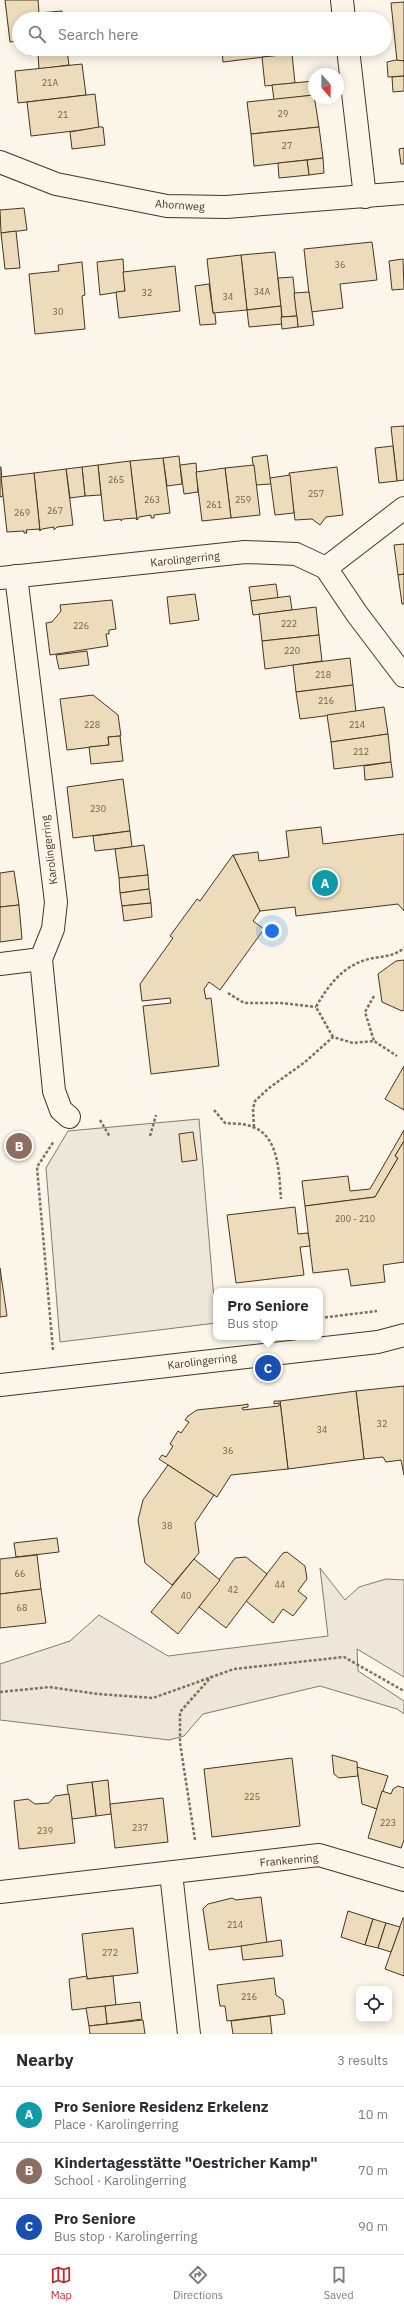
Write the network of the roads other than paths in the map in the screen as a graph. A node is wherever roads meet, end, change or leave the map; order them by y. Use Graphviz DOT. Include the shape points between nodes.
graph roads {
  1 [pos="342,0"];
  2 [pos="343,12"];
  3 [pos="349,56"];
  4 [pos="0,162"];
  5 [pos="404,193"];
  6 [pos="366,197"];
  7 [pos="404,508"];
  8 [pos="326,568"];
  9 [pos="8,577"];
  10 [pos="404,676"];
  11 [pos="41,959"];
  12 [pos="0,964"];
  13 [pos="69,1117"];
  14 [pos="404,1335"];
  15 [pos="0,1385"];
  16 [pos="171,1873"];
  17 [pos="404,1880"];
  18 [pos="0,1892"];
  19 [pos="189,2034"];
  1 -- 2 [label="street"];
  3 -- 6 [label="street"];
  4 -- 6 [label="street, Ahornweg" via="56,184 167,206 226,207"];
  5 -- 6 [label="street, Ahornweg"];
  7 -- 8 [label="street"];
  8 -- 9 [label="street, Karolingerring" via="296,554 245,552"];
  8 -- 10 [label="street"];
  9 -- 11 [label="street, Karolingerring" via="56,902 53,929"];
  11 -- 12 [label="street"];
  11 -- 13 [label="street, Karolingerring" via="54,1091 61,1110"];
  14 -- 15 [label="street, Karolingerring" via="378,1342"];
  16 -- 17 [label="street, Frankenring" via="319,1855"];
  16 -- 18 [label="street, Frankenring"];
  16 -- 19 [label="street"];
}
